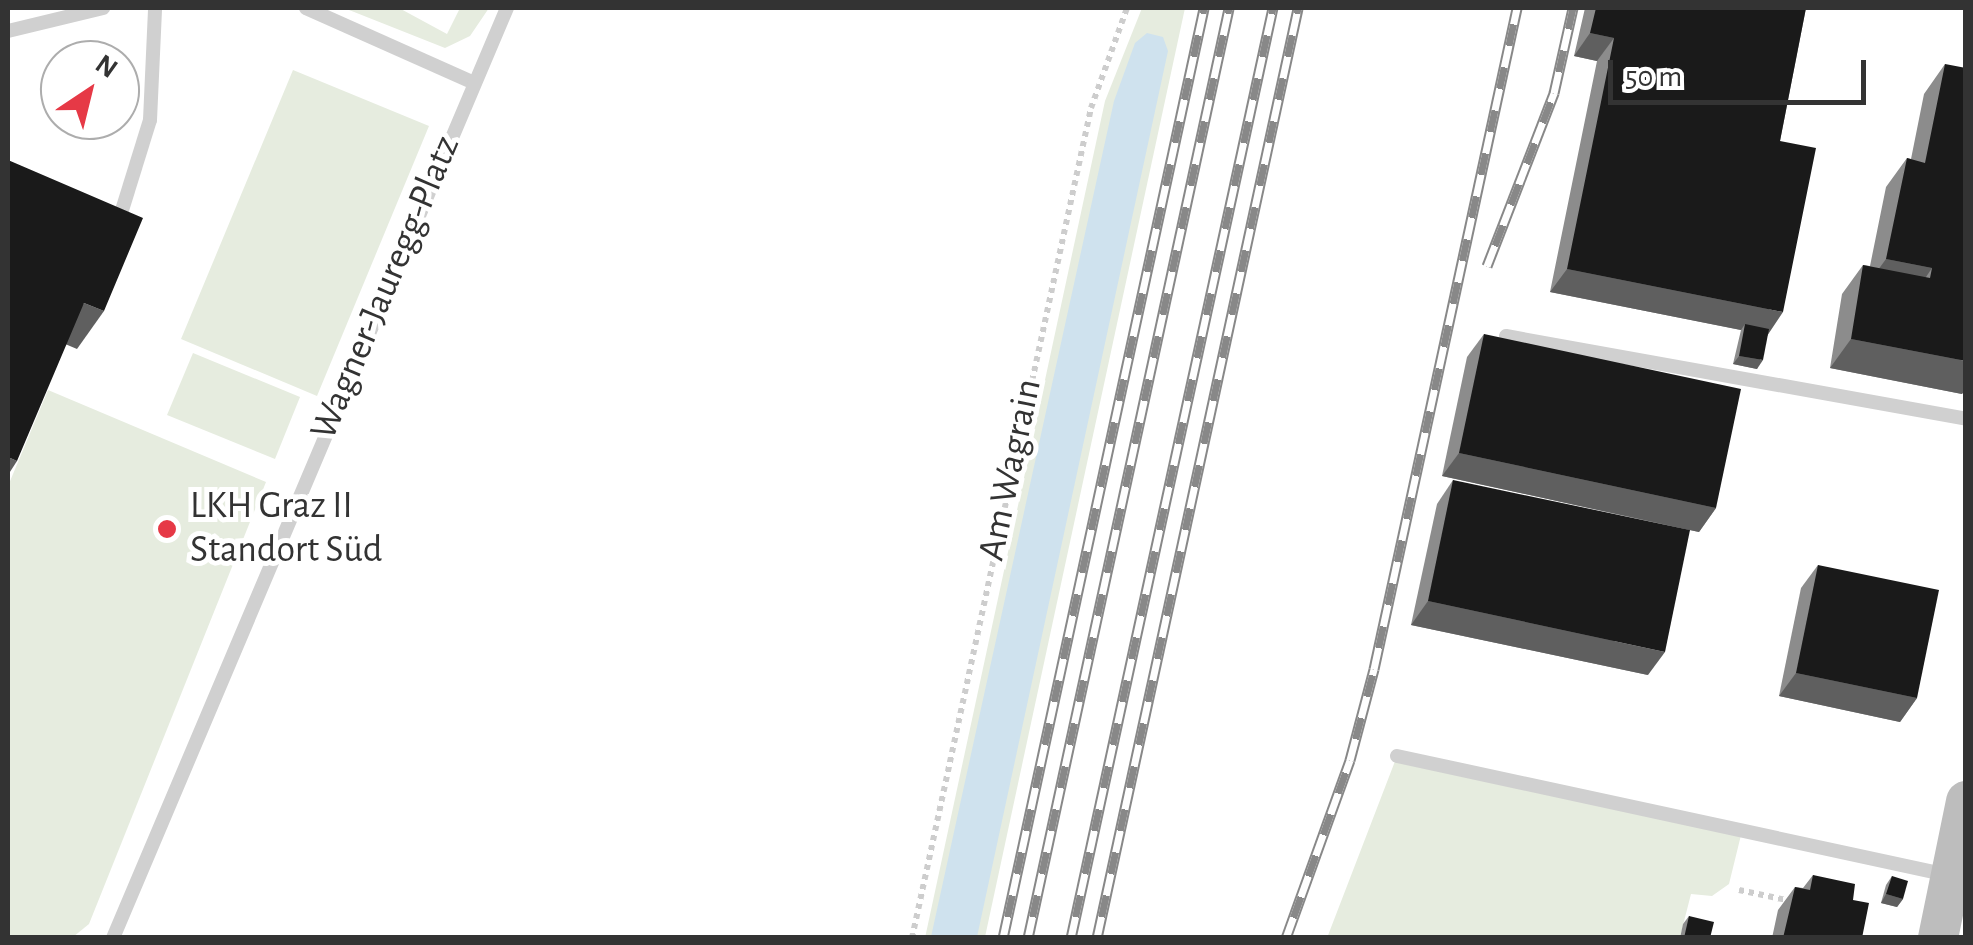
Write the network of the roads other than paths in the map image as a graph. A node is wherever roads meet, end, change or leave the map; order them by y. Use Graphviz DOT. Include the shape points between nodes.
graph roads {
  1 [pos="102,8"];
  2 [pos="155,8"];
  3 [pos="306,8"];
  4 [pos="507,8"];
  5 [pos="8,31"];
  6 [pos="472,82"];
  7 [pos="119,220"];
  8 [pos="1506,336"];
  9 [pos="1966,419"];
  10 [pos="1397,756"];
  11 [pos="1966,802"];
  12 [pos="1950,876"];
  13 [pos="113,938"];
  14 [pos="1938,938"];
  1 -- 5 [label="lane"];
  2 -- 7 [label="lane" via="150,120"];
  3 -- 6 [label="lane"];
  4 -- 6 [label="lane, Wagner-Jauregg-Platz"];
  6 -- 13 [label="lane, Wagner-Jauregg-Platz"];
  8 -- 9 [label="lane"];
  10 -- 12 [label="lane"];
  11 -- 12 [label="street"];
  12 -- 14 [label="street"];
}
